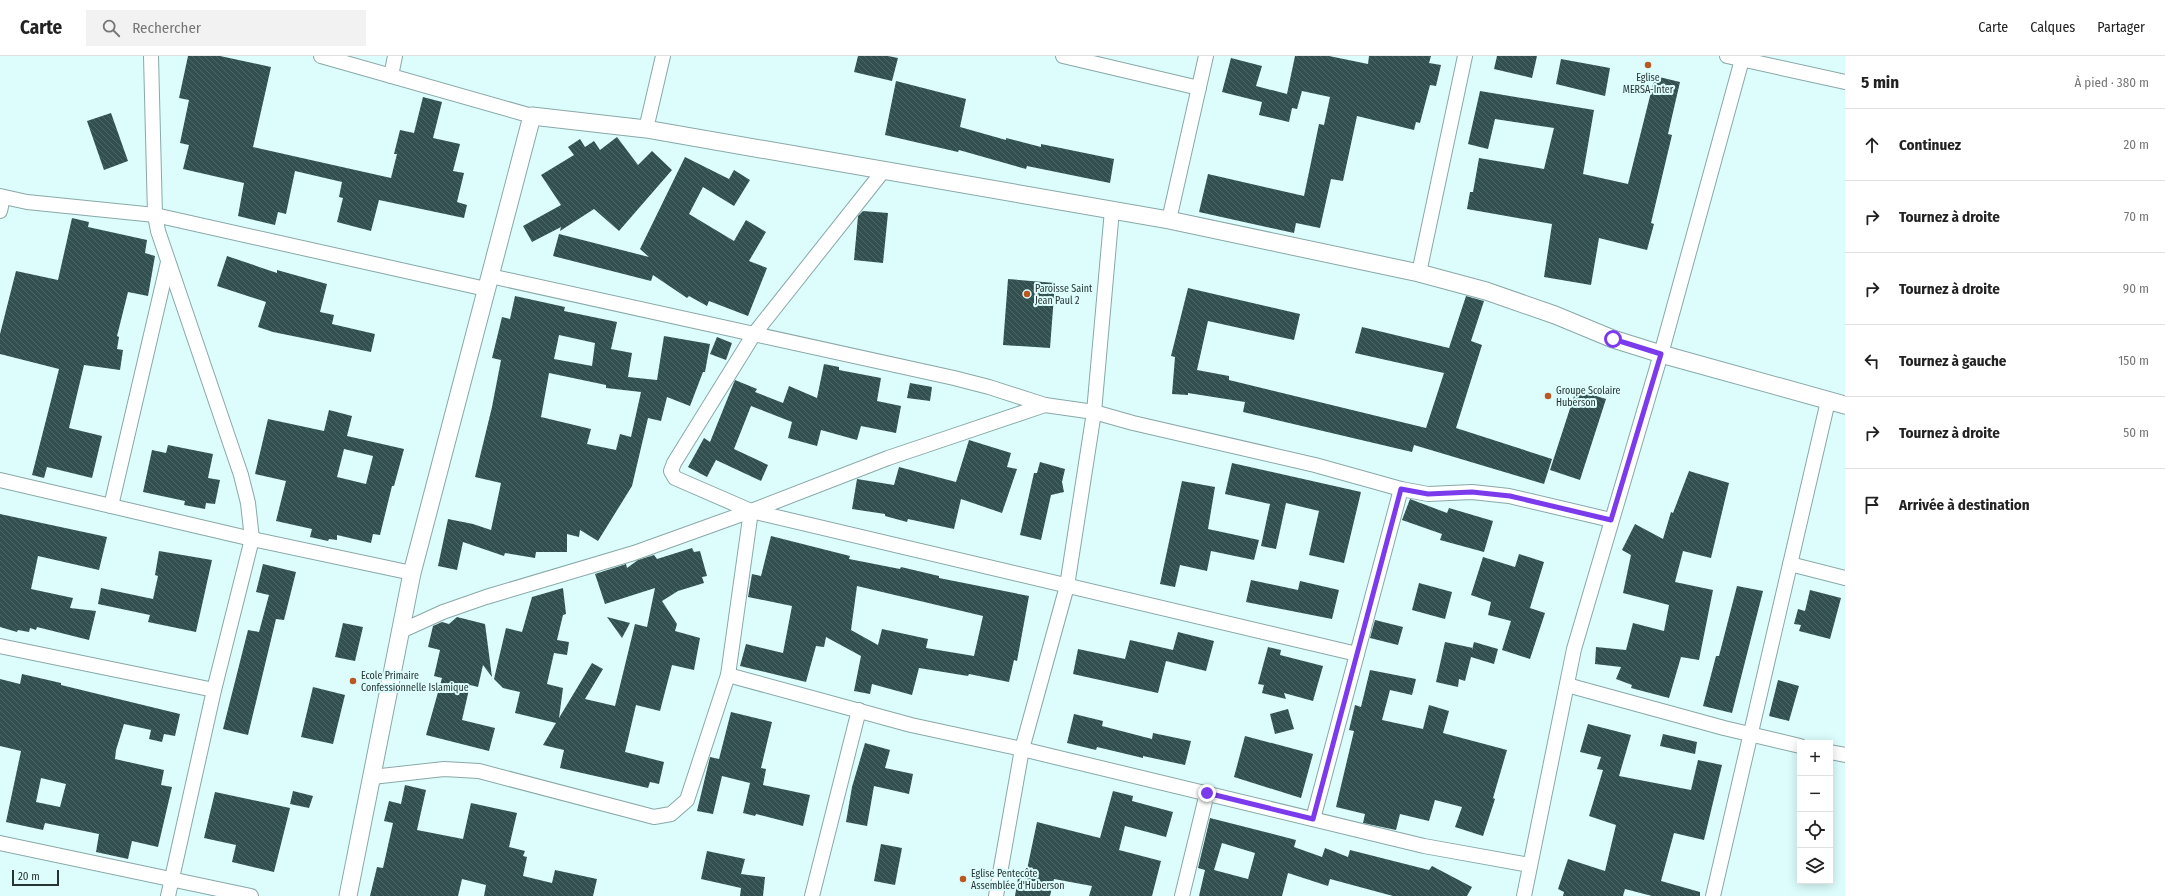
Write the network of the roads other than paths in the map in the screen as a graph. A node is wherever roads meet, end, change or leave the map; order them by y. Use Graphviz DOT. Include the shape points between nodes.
graph roads {
  1 [pos="151,56"];
  2 [pos="321,56"];
  3 [pos="395,56"];
  4 [pos="662,56"];
  5 [pos="1063,56"];
  6 [pos="1206,56"];
  7 [pos="1465,56"];
  8 [pos="1727,56"];
  9 [pos="1743,58"];
  10 [pos="391,76"];
  11 [pos="1845,82"];
  12 [pos="1199,88"];
  13 [pos="532,116"];
  14 [pos="646,129"];
  15 [pos="884,170"];
  16 [pos="1,201"];
  17 [pos="1112,210"];
  18 [pos="154,215"];
  19 [pos="1169,220"];
  20 [pos="168,262"];
  21 [pos="1419,273"];
  22 [pos="488,282"];
  23 [pos="754,334"];
  24 [pos="1661,354"];
  25 [pos="1828,401"];
  26 [pos="1845,404"];
  27 [pos="1045,405"];
  28 [pos="1094,412"];
  29 [pos="0,480"];
  30 [pos="1401,489"];
  31 [pos="111,506"];
  32 [pos="751,511"];
  33 [pos="1611,520"];
  34 [pos="252,539"];
  35 [pos="1790,564"];
  36 [pos="412,573"];
  37 [pos="1845,578"];
  38 [pos="1067,586"];
  39 [pos="399,632"];
  40 [pos="0,646"];
  41 [pos="1357,654"];
  42 [pos="728,675"];
  43 [pos="1567,685"];
  44 [pos="214,690"];
  45 [pos="859,710"];
  46 [pos="1751,735"];
  47 [pos="1797,745"];
  48 [pos="1022,749"];
  49 [pos="1833,753"];
  50 [pos="1845,756"];
  51 [pos="372,777"];
  52 [pos="1207,793"];
  53 [pos="1313,819"];
  54 [pos="0,842"];
  55 [pos="1530,865"];
  56 [pos="172,879"];
  57 [pos="168,896"];
  58 [pos="251,896"];
  59 [pos="348,896"];
  60 [pos="812,896"];
  61 [pos="996,896"];
  62 [pos="1182,896"];
  63 [pos="1524,896"];
  64 [pos="1712,896"];
  1 -- 18 [label="street"];
  2 -- 10 [label="street"];
  3 -- 10 [label="street"];
  4 -- 14 [label="street"];
  5 -- 12 [label="street"];
  6 -- 12 [label="street"];
  7 -- 21 [label="street"];
  8 -- 9 [label="street"];
  9 -- 11 [label="street"];
  9 -- 24 [label="street"];
  10 -- 13 [label="street"];
  12 -- 19 [label="street"];
  13 -- 14 [label="street"];
  13 -- 22 [label="street"];
  14 -- 15 [label="street"];
  15 -- 17 [label="street"];
  15 -- 23 [label="street"];
  16 -- 18 [label="street"];
  17 -- 19 [label="street"];
  17 -- 28 [label="street"];
  18 -- 20 [label="street"];
  18 -- 22 [label="street"];
  19 -- 21 [label="street"];
  20 -- 31 [label="street"];
  20 -- 34 [label="street" via="241,475 248,503"];
  21 -- 24 [label="street" via="1486,290 1613,339"];
  22 -- 23 [label="street"];
  22 -- 36 [label="street"];
  23 -- 27 [label="street" via="989,387"];
  23 -- 32 [label="street" via="671,471 675,478"];
  24 -- 25 [label="street"];
  24 -- 33 [label="street"];
  25 -- 26 [label="street"];
  25 -- 35 [label="street"];
  27 -- 28 [label="street"];
  27 -- 32 [label="street" via="888,458"];
  28 -- 30 [label="street" via="1315,464"];
  28 -- 38 [label="street"];
  29 -- 31 [label="street"];
  30 -- 33 [label="street" via="1428,494 1472,492 1510,496"];
  30 -- 41 [label="street"];
  31 -- 34 [label="street"];
  32 -- 38 [label="street"];
  32 -- 39 [label="street" via="634,553 486,597"];
  32 -- 42 [label="street"];
  33 -- 43 [label="street" via="1574,649"];
  34 -- 36 [label="street"];
  34 -- 44 [label="street"];
  35 -- 37 [label="street"];
  35 -- 46 [label="street"];
  36 -- 39 [label="street"];
  38 -- 41 [label="street"];
  38 -- 48 [label="street"];
  39 -- 51 [label="street"];
  40 -- 44 [label="street"];
  41 -- 53 [label="street"];
  42 -- 45 [label="street"];
  42 -- 51 [label="street" via="687,800 671,814 654,817 479,771 444,769"];
  43 -- 46 [label="street"];
  43 -- 55 [label="street"];
  44 -- 56 [label="street"];
  45 -- 48 [label="street" via="938,732"];
  45 -- 60 [label="street"];
  46 -- 47 [label="street"];
  46 -- 64 [label="street"];
  48 -- 52 [label="street"];
  48 -- 61 [label="street"];
  49 -- 50 [label="street"];
  51 -- 59 [label="street"];
  52 -- 53 [label="street"];
  52 -- 62 [label="street"];
  53 -- 55 [label="street" via="1424,846"];
  54 -- 56 [label="street"];
  55 -- 63 [label="street"];
  56 -- 57 [label="street"];
  56 -- 58 [label="street"];
}
